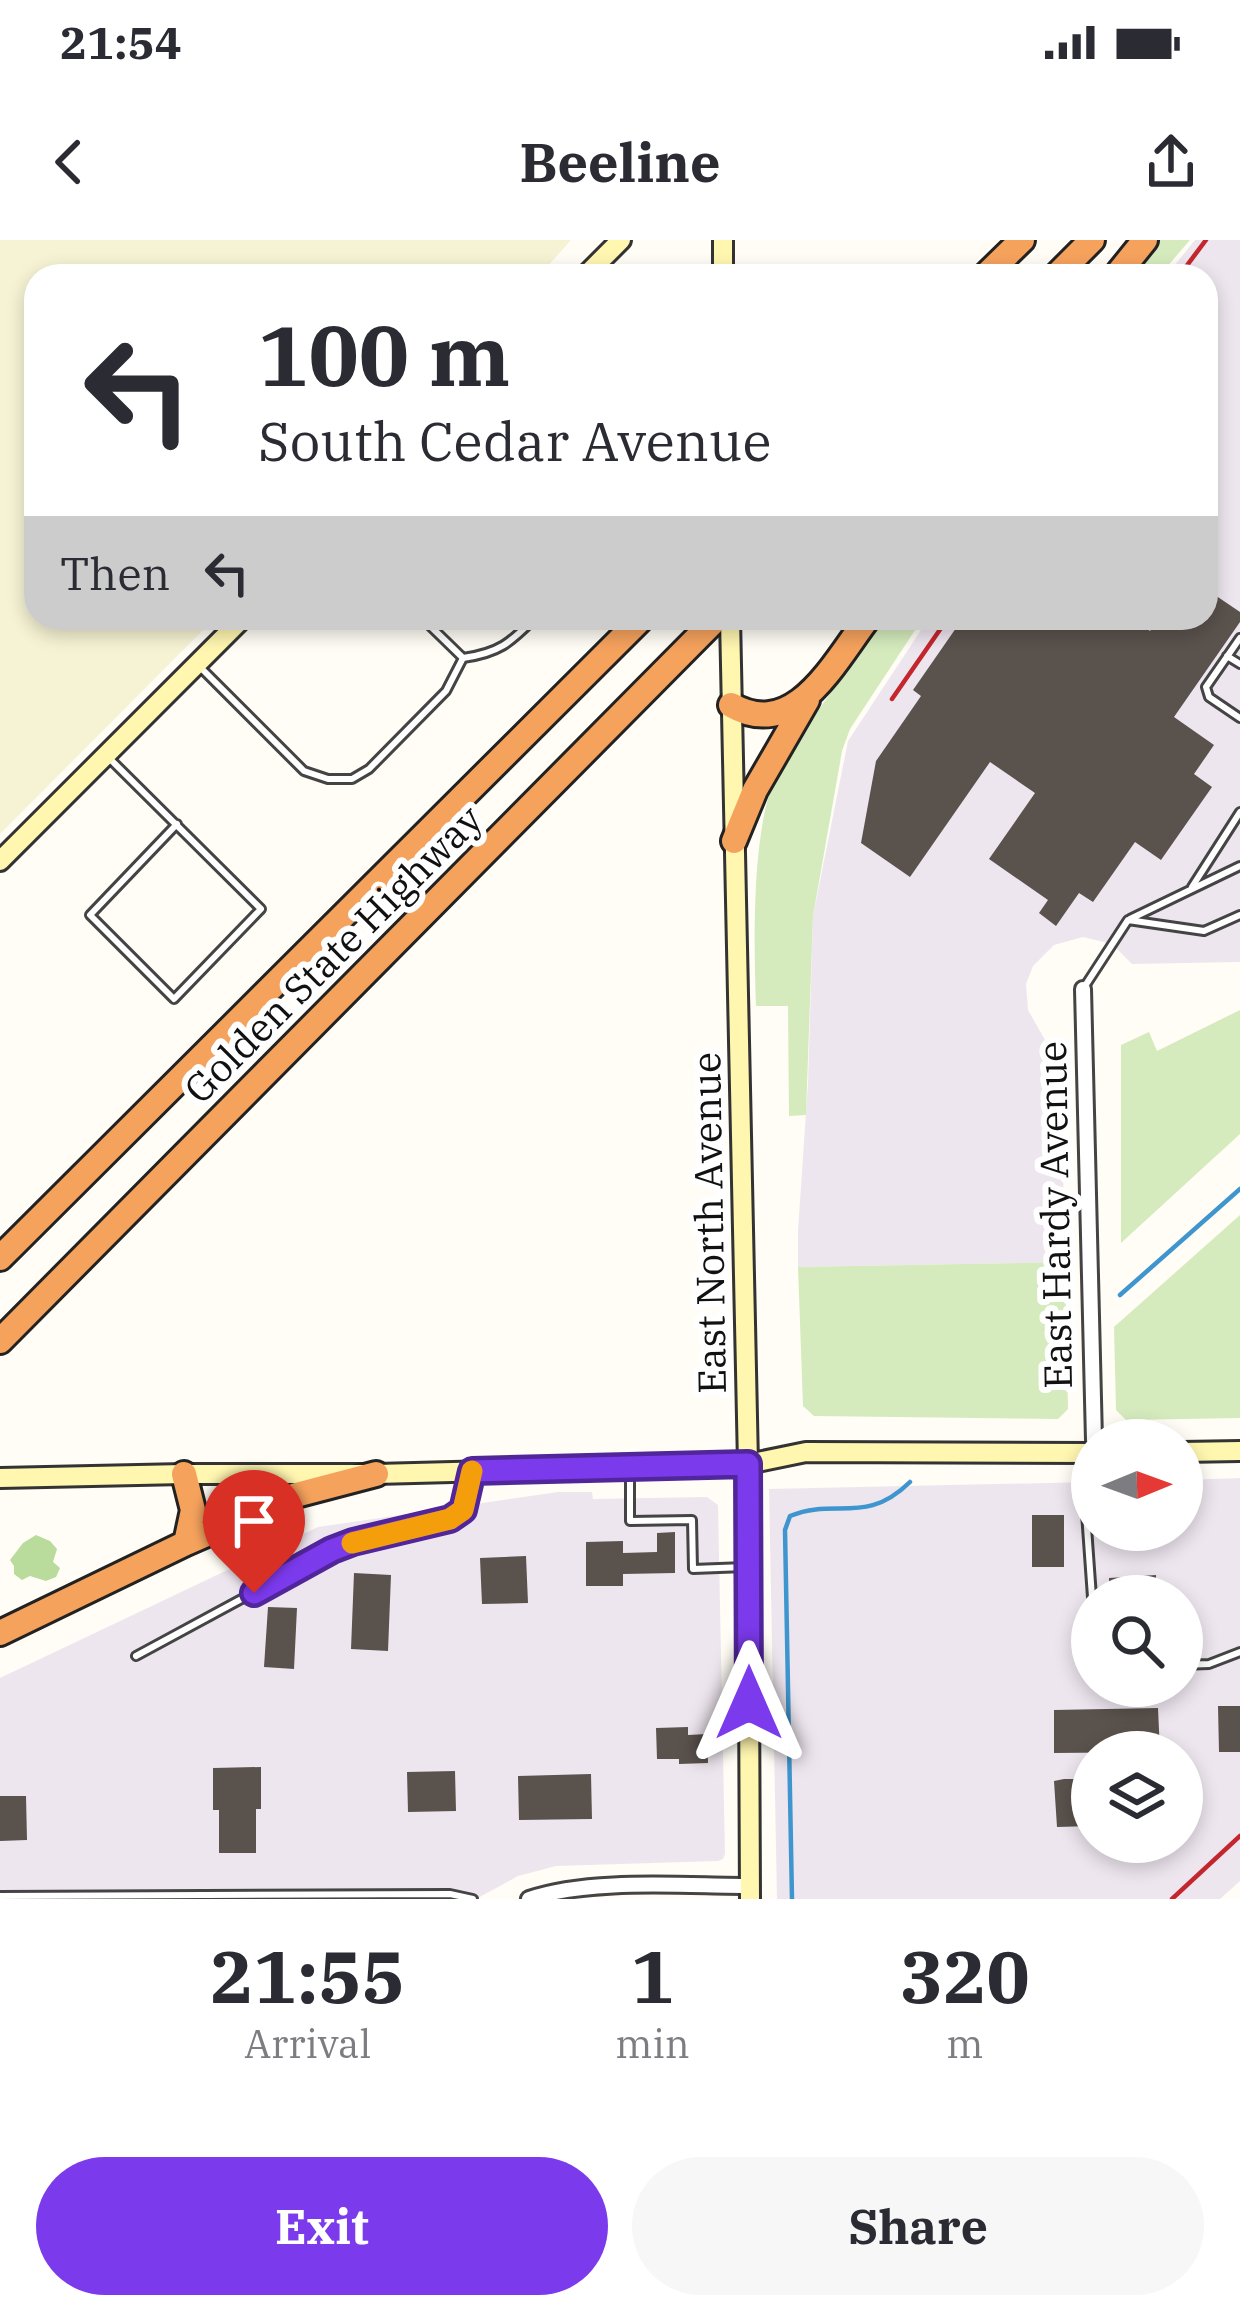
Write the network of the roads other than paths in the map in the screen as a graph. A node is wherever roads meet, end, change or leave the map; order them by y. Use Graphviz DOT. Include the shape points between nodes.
graph roads {
  1 [pos="621,240"];
  2 [pos="1022,240"];
  3 [pos="1092,240"];
  4 [pos="1144,240"];
  5 [pos="597,264"];
  6 [pos="998,264"];
  7 [pos="1068,264"];
  8 [pos="1125,264"];
  9 [pos="231,630"];
  10 [pos="434,630"];
  11 [pos="523,630"];
  12 [pos="630,630"];
  13 [pos="705,630"];
  14 [pos="730,630"];
  15 [pos="859,630"];
  16 [pos="1240,638"];
  17 [pos="1227,656"];
  18 [pos="463,658"];
  19 [pos="197,663"];
  20 [pos="1240,664"];
  21 [pos="812,692"];
  22 [pos="731,705"];
  23 [pos="1240,718"];
  24 [pos="106,754"];
  25 [pos="1240,812"];
  26 [pos="176,824"];
  27 [pos="734,842"];
  28 [pos="0,861"];
  29 [pos="1240,866"];
  30 [pos="1190,890"];
  31 [pos="1240,915"];
  32 [pos="1128,920"];
  33 [pos="1083,989"];
  34 [pos="0,1258"];
  35 [pos="0,1341"];
  36 [pos="1089,1419"];
  37 [pos="1071,1449"];
  38 [pos="1240,1451"];
  39 [pos="1203,1452"];
  40 [pos="748,1464"];
  41 [pos="630,1466"];
  42 [pos="472,1471"];
  43 [pos="184,1474"];
  44 [pos="376,1474"];
  45 [pos="0,1478"];
  46 [pos="186,1543"];
  47 [pos="749,1567"];
  48 [pos="0,1633"];
  49 [pos="1240,1652"];
  50 [pos="136,1656"];
  51 [pos="1203,1664"];
  52 [pos="750,1892"];
  53 [pos="0,1896"];
  54 [pos="316,1897"];
  55 [pos="473,1899"];
  56 [pos="529,1899"];
  1 -- 5 [label="street"];
  2 -- 6 [label="highway"];
  3 -- 7 [label="highway"];
  4 -- 8 [label="highway"];
  9 -- 19 [label="street"];
  10 -- 18 [label="lane"];
  11 -- 18 [label="lane" via="496,652"];
  12 -- 34 [label="highway, Golden State Highway"];
  13 -- 35 [label="highway, Golden State Highway"];
  14 -- 22 [label="street, East North Avenue"];
  15 -- 21 [label="highway"];
  16 -- 17 [label="lane"];
  17 -- 20 [label="lane"];
  17 -- 23 [label="lane" via="1208,697"];
  18 -- 19 [label="lane" via="446,691 352,779 304,771"];
  19 -- 24 [label="street"];
  21 -- 22 [label="highway" via="769,716"];
  21 -- 27 [label="highway"];
  22 -- 27 [label="street, East North Avenue"];
  24 -- 26 [label="lane"];
  24 -- 28 [label="street"];
  25 -- 30 [label="lane"];
  26 -- 26 [label="lane" via="261,909 174,999 90,915"];
  27 -- 40 [label="street, East North Avenue"];
  29 -- 30 [label="lane"];
  30 -- 32 [label="lane"];
  31 -- 32 [label="lane" via="1204,931"];
  32 -- 33 [label="lane"];
  33 -- 36 [label="street, East Hardy Avenue"];
  37 -- 40 [label="street" via="806,1452"];
  38 -- 39 [label="street"];
  40 -- 41 [label="street"];
  40 -- 47 [label="street, East North Avenue"];
  41 -- 42 [label="street"];
  41 -- 47 [label="lane" via="630,1521 692,1520 693,1569"];
  42 -- 44 [label="street"];
  42 -- 50 [label="lane" via="463,1510 450,1519 332,1550"];
  43 -- 44 [label="street"];
  43 -- 45 [label="street"];
  43 -- 46 [label="highway" via="193,1510"];
  44 -- 46 [label="highway" via="296,1496"];
  46 -- 48 [label="highway"];
  47 -- 52 [label="street, East North Avenue"];
  49 -- 51 [label="lane"];
  52 -- 56 [label="street" via="588,1887"];
  53 -- 54 [label="lane"];
  54 -- 55 [label="lane"];
}
